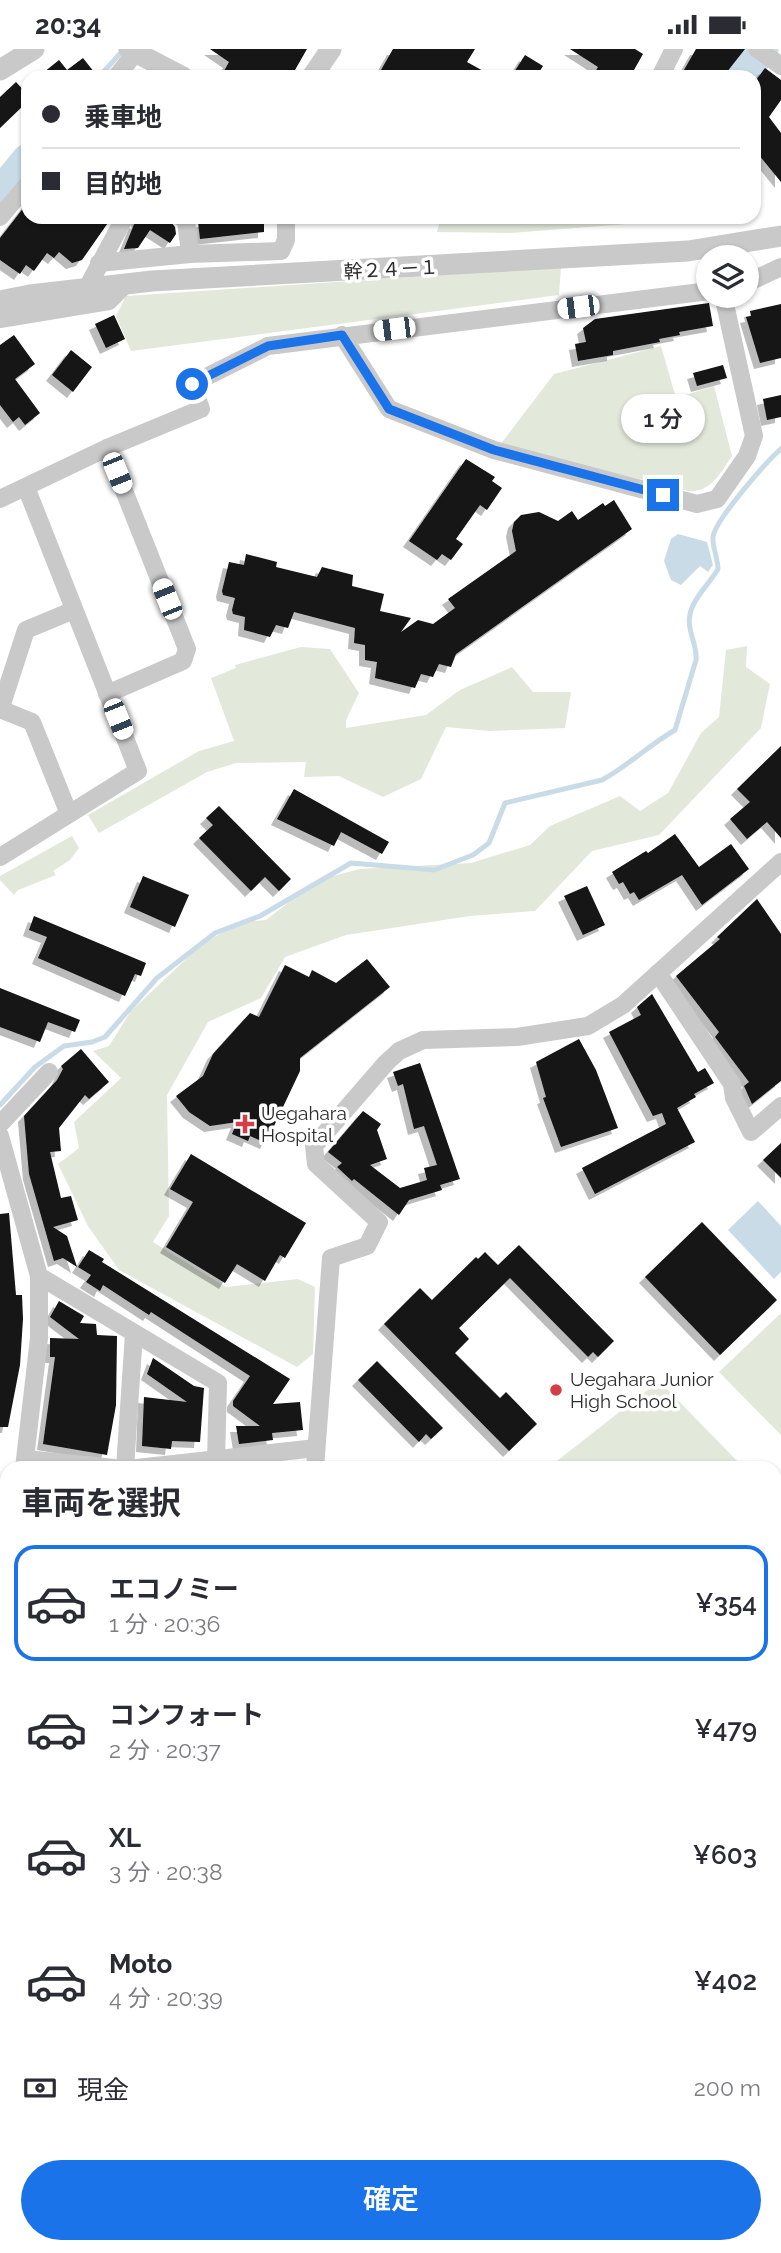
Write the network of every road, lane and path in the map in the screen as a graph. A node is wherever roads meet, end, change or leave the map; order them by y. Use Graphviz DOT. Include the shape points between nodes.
graph roads {
  1 [pos="34,49"];
  2 [pos="331,49"];
  3 [pos="674,49"];
  4 [pos="139,51"];
  5 [pos="761,52"];
  6 [pos="781,66"];
  7 [pos="0,70"];
  8 [pos="122,70"];
  9 [pos="171,70"];
  10 [pos="317,70"];
  11 [pos="664,70"];
  12 [pos="21,192"];
  13 [pos="0,217"];
  14 [pos="121,224"];
  15 [pos="186,224"];
  16 [pos="286,224"];
  17 [pos="781,236"];
  18 [pos="190,254"];
  19 [pos="99,263"];
  20 [pos="781,267"];
  21 [pos="759,277"];
  22 [pos="126,284"];
  23 [pos="87,288"];
  24 [pos="696,293"];
  25 [pos="0,301"];
  26 [pos="726,308"];
  27 [pos="19,316"];
  28 [pos="0,319"];
  29 [pos="0,329"];
  30 [pos="342,335"];
  31 [pos="107,448"];
  32 [pos="26,487"];
  33 [pos="0,499"];
  34 [pos="74,610"];
  35 [pos="107,694"];
  36 [pos="0,710"];
  37 [pos="69,814"];
  38 [pos="0,857"];
  39 [pos="781,862"];
  40 [pos="658,973"];
  41 [pos="49,1072"];
  42 [pos="781,1106"];
  43 [pos="0,1125"];
  44 [pos="0,1136"];
  45 [pos="39,1276"];
  46 [pos="134,1333"];
  47 [pos="316,1448"];
  48 [pos="25,1461"];
  49 [pos="125,1461"];
  50 [pos="216,1461"];
  51 [pos="315,1461"];
  1 -- 7 [label="street"];
  2 -- 10 [label="street"];
  3 -- 11 [label="street"];
  4 -- 8 [label="street"];
  4 -- 9 [label="street"];
  5 -- 6 [label="street"];
  12 -- 13 [label="street"];
  14 -- 19 [label="street"];
  15 -- 18 [label="street"];
  16 -- 18 [label="street" via="281,251"];
  17 -- 22 [label="street, 幹２４－１" via="688,251"];
  18 -- 19 [label="street"];
  19 -- 23 [label="street"];
  20 -- 21 [label="street"];
  22 -- 23 [label="street, 幹２４－１"];
  22 -- 27 [label="street" via="109,300"];
  23 -- 25 [label="street, 幹２４－１"];
  24 -- 30 [label="street"];
  26 -- 30 [label="street" via="754,436 747,456 717,499 697,504 494,450 389,409"];
  27 -- 28 [label="street"];
  27 -- 29 [label="street"];
  30 -- 31 [label="street" via="268,346 192,384 201,409"];
  31 -- 32 [label="street"];
  31 -- 35 [label="street" via="187,649 183,661"];
  32 -- 33 [label="street"];
  32 -- 34 [label="street"];
  34 -- 35 [label="street"];
  34 -- 36 [label="street" via="26,630"];
  35 -- 37 [label="street" via="138,771"];
  36 -- 37 [label="street" via="32,722"];
  37 -- 38 [label="street"];
  39 -- 40 [label="street"];
  40 -- 42 [label="street" via="732,1084 751,1132"];
  40 -- 47 [label="street" via="623,1005 588,1026 517,1037 423,1040 400,1051 314,1146 316,1164 379,1222 367,1246 331,1258"];
  41 -- 43 [label="street"];
  44 -- 45 [label="street"];
  45 -- 46 [label="street"];
  45 -- 48 [label="street" via="39,1338"];
  46 -- 49 [label="street"];
  46 -- 50 [label="street" via="218,1383"];
  47 -- 50 [label="street"];
  47 -- 51 [label="street"];
}
